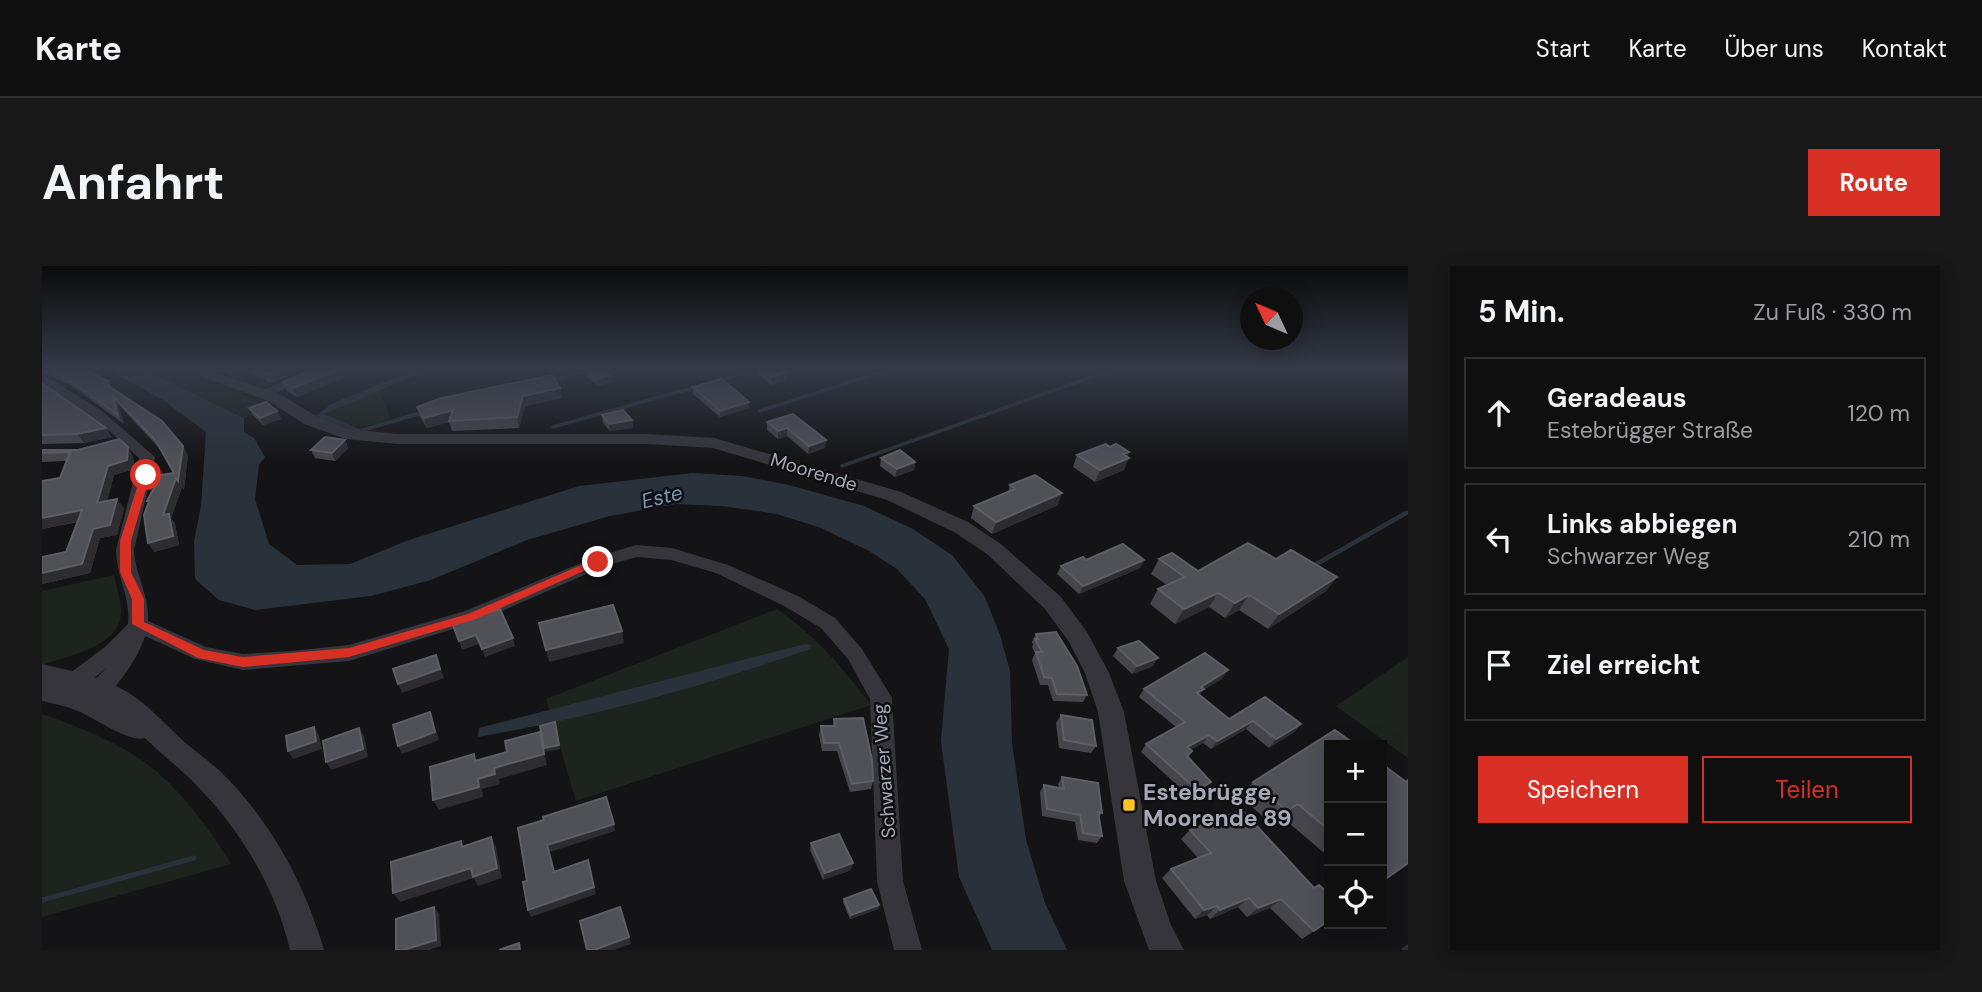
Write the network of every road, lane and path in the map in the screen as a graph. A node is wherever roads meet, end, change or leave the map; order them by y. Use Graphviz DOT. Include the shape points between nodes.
graph roads {
  1 [pos="75,399"];
  2 [pos="273,399"];
  3 [pos="130,439"];
  4 [pos="108,447"];
  5 [pos="138,624"];
  6 [pos="42,674"];
  7 [pos="71,692"];
  8 [pos="307,950"];
  9 [pos="908,950"];
  10 [pos="1167,950"];
  1 -- 3 [label="street"];
  2 -- 10 [label="street, Moorende" via="323,426 367,438 660,439 732,446 911,502 978,538 1053,603 1097,673 1111,712 1140,881"];
  3 -- 4 [label="street"];
  3 -- 5 [label="street" via="147,457 146,475 125,541 126,572 138,599"];
  5 -- 7 [label="street"];
  5 -- 9 [label="street, Schwarzer Weg" via="202,654 243,662 291,659 349,653 472,617 598,562 636,551 671,554 722,569 828,623 855,653 881,698 890,881"];
  6 -- 7 [label="street"];
  7 -- 8 [label="street" via="173,748 210,780 251,833 294,909"];
}
